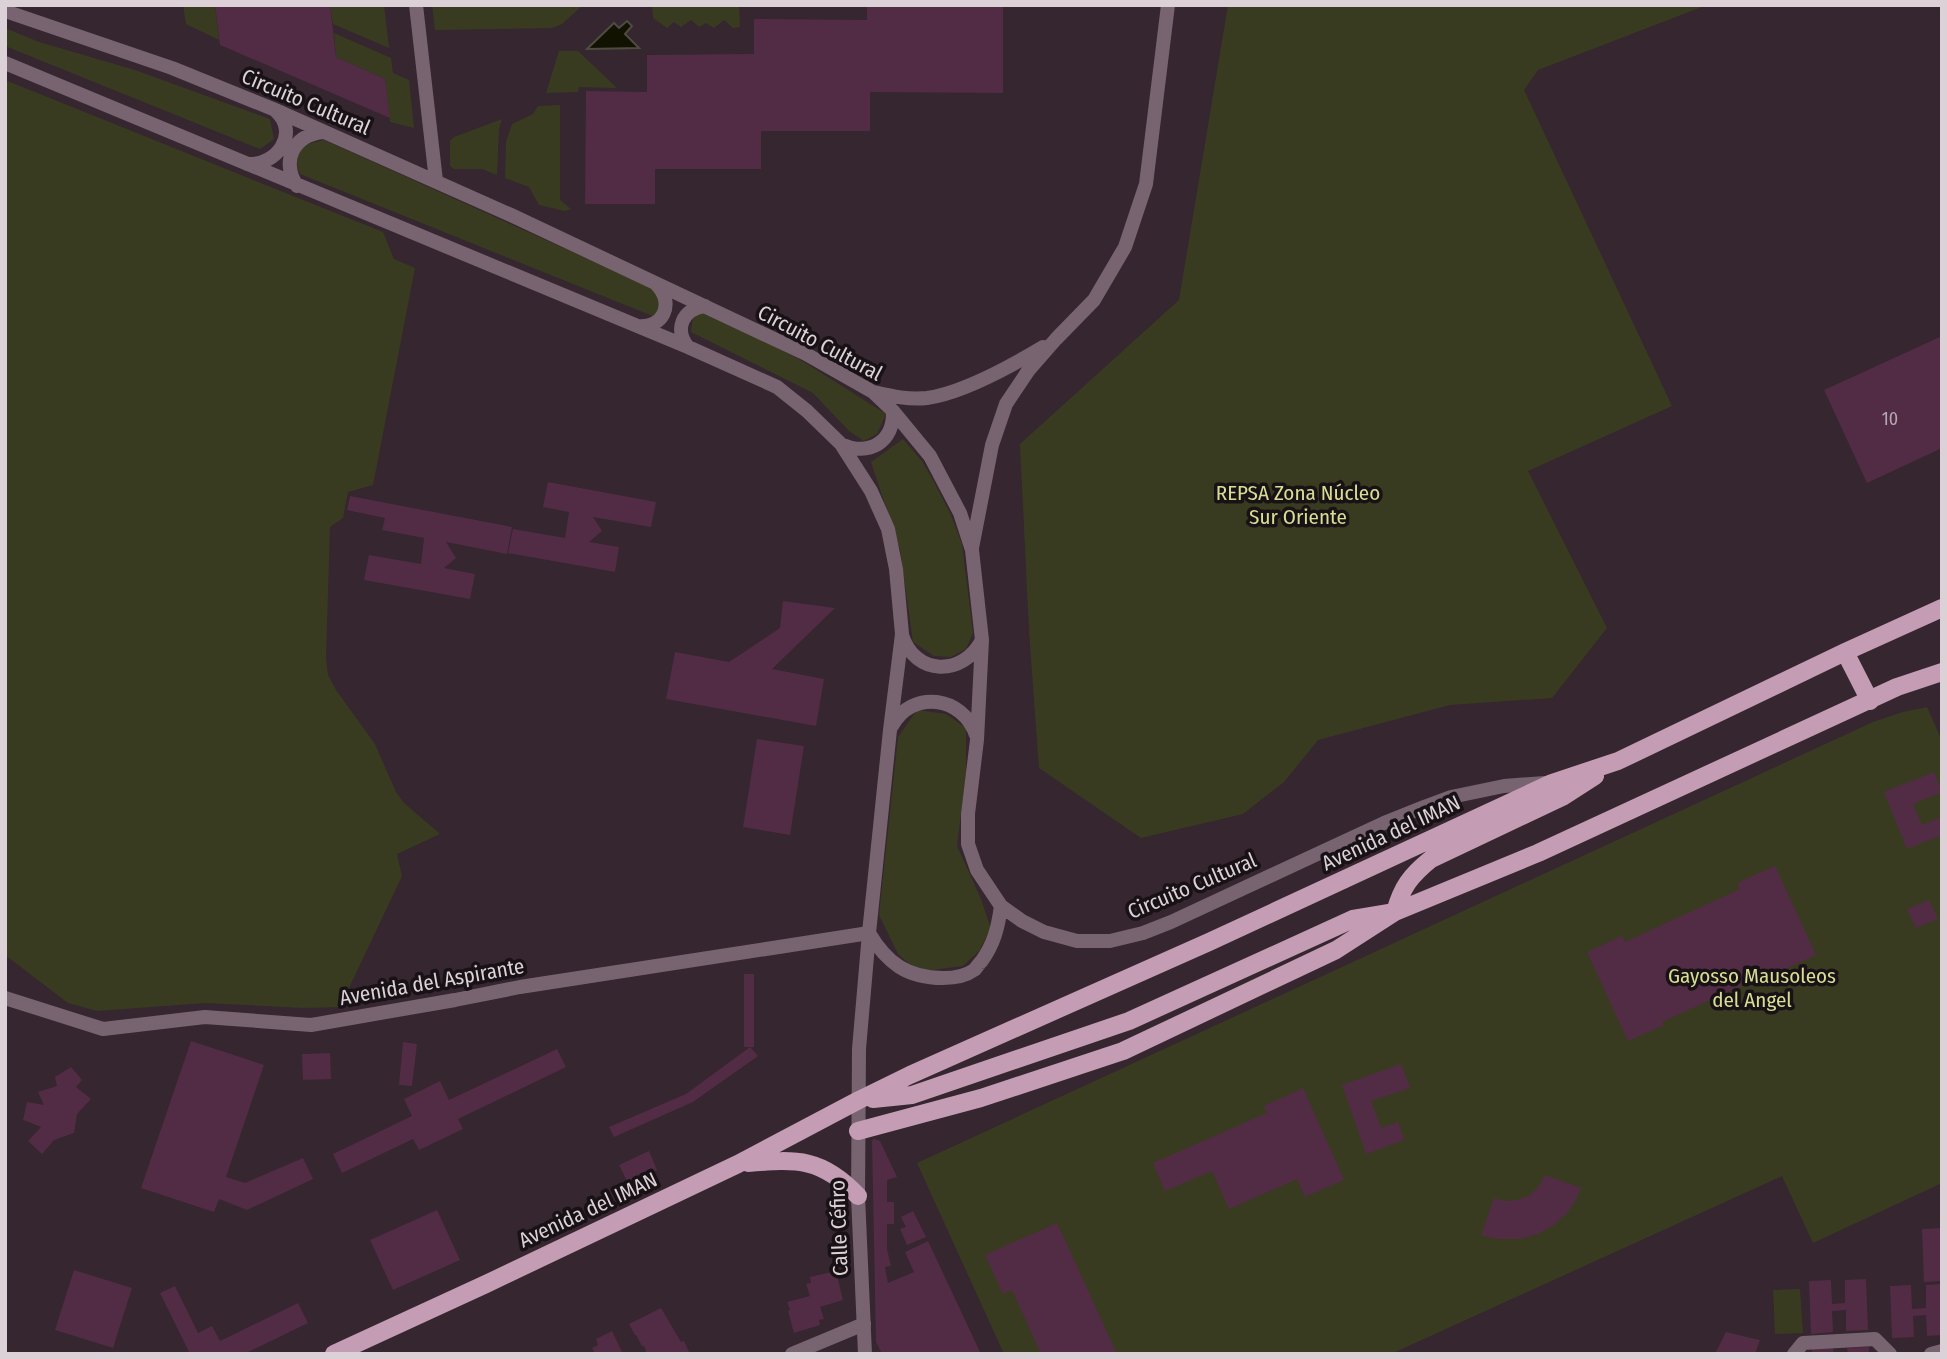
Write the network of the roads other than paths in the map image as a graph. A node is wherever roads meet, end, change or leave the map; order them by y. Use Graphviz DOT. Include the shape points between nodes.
graph roads {
  1 [pos="416,5"];
  2 [pos="1168,5"];
  3 [pos="5,11"];
  4 [pos="5,63"];
  5 [pos="273,109"];
  6 [pos="322,132"];
  7 [pos="239,161"];
  8 [pos="436,181"];
  9 [pos="297,186"];
  10 [pos="656,284"];
  11 [pos="705,306"];
  12 [pos="635,326"];
  13 [pos="1056,339"];
  14 [pos="688,347"];
  15 [pos="873,392"];
  16 [pos="893,411"];
  17 [pos="841,444"];
  18 [pos="972,550"];
  19 [pos="1942,608"];
  20 [pos="902,634"];
  21 [pos="982,640"];
  22 [pos="1845,652"];
  23 [pos="1942,673"];
  24 [pos="1870,701"];
  25 [pos="890,730"];
  26 [pos="977,740"];
  27 [pos="1618,761"];
  28 [pos="1552,783"];
  29 [pos="1001,906"];
  30 [pos="1395,912"];
  31 [pos="869,933"];
  32 [pos="5,998"];
  33 [pos="859,1100"];
  34 [pos="858,1131"];
  35 [pos="738,1164"];
  36 [pos="858,1196"];
  37 [pos="864,1324"];
  38 [pos="1942,1351"];
  39 [pos="334,1354"];
  40 [pos="792,1354"];
  41 [pos="865,1354"];
  42 [pos="1794,1354"];
  43 [pos="1890,1354"];
  44 [pos="1931,1354"];
  1 -- 8 [label="street"];
  2 -- 13 [label="street" via="1146,184 1125,247 1094,300"];
  3 -- 5 [label="street, Circuito Cultural" via="172,68"];
  4 -- 7 [label="street"];
  5 -- 6 [label="street, Circuito Cultural"];
  5 -- 7 [label="street" via="285,129 278,153 256,165"];
  6 -- 8 [label="street, Circuito Cultural"];
  6 -- 9 [label="street" via="306,136 294,148 289,164"];
  7 -- 9 [label="street"];
  8 -- 10 [label="street, Circuito Cultural"];
  9 -- 12 [label="street"];
  10 -- 11 [label="street, Circuito Cultural"];
  10 -- 12 [label="street" via="666,299 661,318 650,326"];
  11 -- 14 [label="street" via="682,320 682,338"];
  11 -- 15 [label="street, Circuito Cultural"];
  12 -- 14 [label="street"];
  13 -- 15 [label="street" via="1017,363 951,392 927,398"];
  13 -- 18 [label="street" via="1006,404 992,445"];
  14 -- 17 [label="street" via="777,387"];
  15 -- 16 [label="street, Circuito Cultural"];
  16 -- 17 [label="street" via="891,427 877,445 855,449"];
  16 -- 18 [label="street, Circuito Cultural" via="930,456 960,513"];
  17 -- 20 [label="street" via="871,491 888,529"];
  18 -- 21 [label="street, Circuito Cultural"];
  19 -- 22 [label="main road, Avenida del IMAN"];
  20 -- 21 [label="street" via="917,658 944,667 971,656"];
  20 -- 25 [label="street"];
  21 -- 26 [label="street, Circuito Cultural"];
  22 -- 24 [label="main road"];
  22 -- 27 [label="main road, Avenida del IMAN"];
  23 -- 24 [label="main road, Avenida del IMAN"];
  24 -- 30 [label="main road, Avenida del IMAN" via="1549,848"];
  25 -- 26 [label="street" via="909,707 939,702 964,715"];
  25 -- 31 [label="street"];
  26 -- 29 [label="street, Circuito Cultural" via="968,844 977,870"];
  27 -- 28 [label="main road, Avenida del IMAN"];
  27 -- 30 [label="main road" via="1564,796 1430,859 1413,873"];
  28 -- 29 [label="street, Circuito Cultural" via="1504,786 1451,797 1384,823 1171,922 1110,941 1077,941 1044,932"];
  28 -- 33 [label="main road, Avenida del IMAN"];
  29 -- 31 [label="street" via="988,952 974,970 954,978 925,978 904,970 879,950"];
  30 -- 33 [label="main road, Avenida del IMAN" via="1353,919 1129,1021 912,1095"];
  30 -- 34 [label="main road" via="1336,950 1124,1051 981,1098"];
  31 -- 32 [label="street, Avenida del Aspirante" via="311,1025 205,1017 103,1029"];
  31 -- 33 [label="street"];
  33 -- 34 [label="street, Calle Céfiro"];
  33 -- 35 [label="main road, Avenida del IMAN"];
  34 -- 36 [label="street, Calle Céfiro"];
  35 -- 36 [label="main road" via="811,1164 843,1180"];
  35 -- 39 [label="main road, Avenida del IMAN"];
  36 -- 37 [label="street, Calle Céfiro"];
  37 -- 40 [label="street"];
  37 -- 41 [label="street, Calle Céfiro"];
  38 -- 44 [label="street"];
  42 -- 43 [label="street" via="1803,1343 1875,1339"];
}
